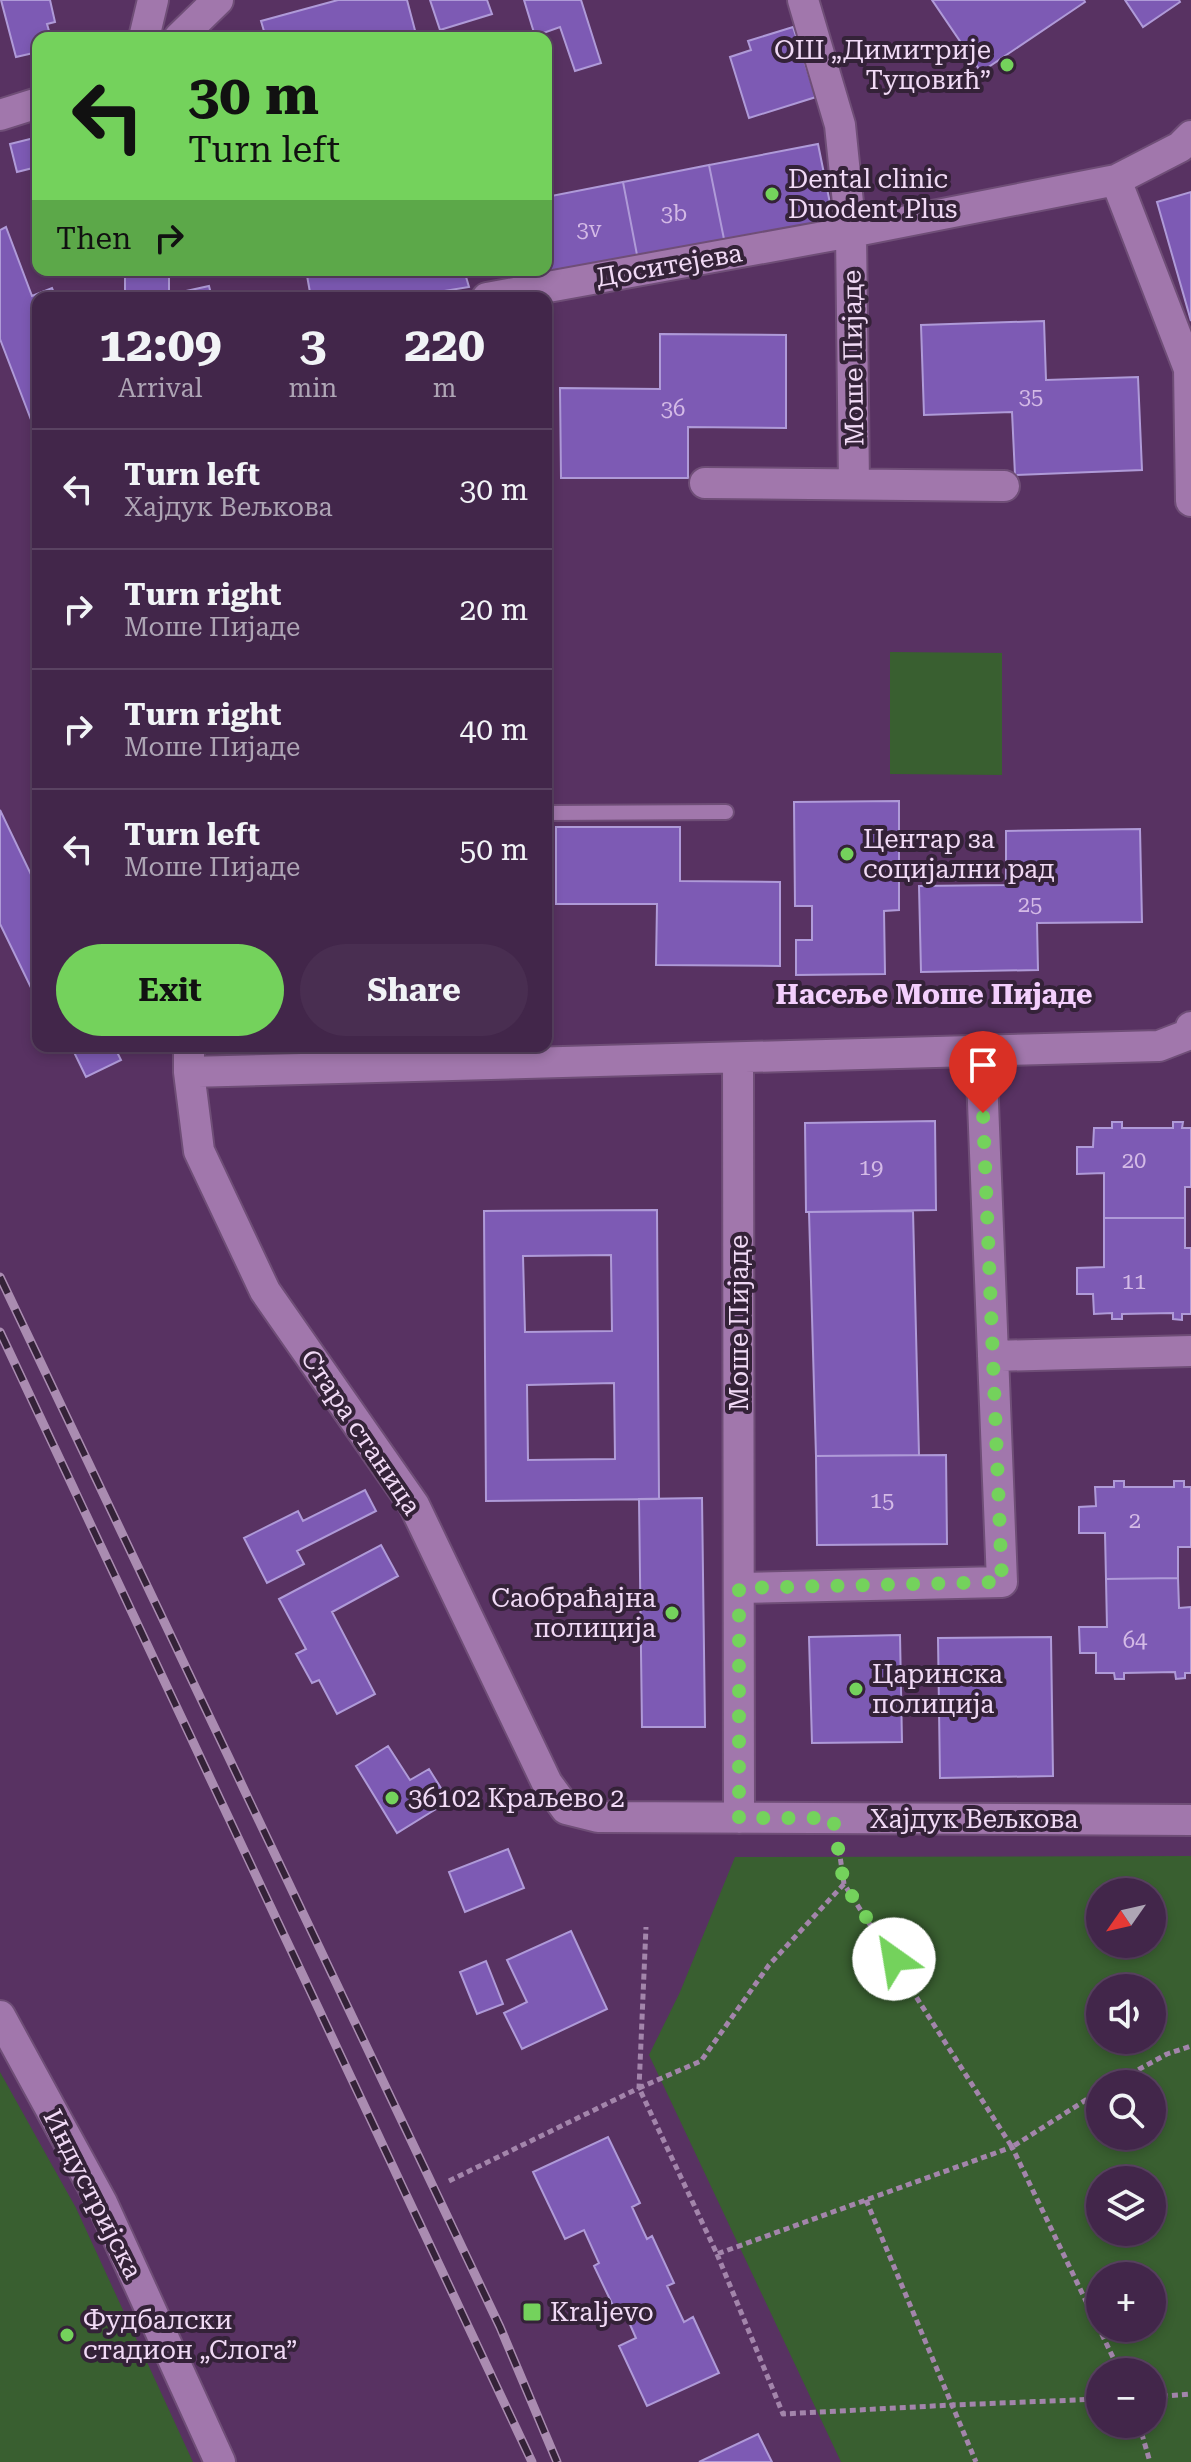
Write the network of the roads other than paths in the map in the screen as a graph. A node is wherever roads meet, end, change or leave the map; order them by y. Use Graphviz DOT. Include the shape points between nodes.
graph roads {
  1 [pos="153,0"];
  2 [pos="218,0"];
  3 [pos="803,0"];
  4 [pos="145,32"];
  5 [pos="185,32"];
  6 [pos="32,105"];
  7 [pos="0,115"];
  8 [pos="1191,136"];
  9 [pos="1116,180"];
  10 [pos="851,232"];
  11 [pos="520,292"];
  12 [pos="705,483"];
  13 [pos="854,484"];
  14 [pos="1004,486"];
  15 [pos="1191,501"];
  16 [pos="726,812"];
  17 [pos="552,813"];
  18 [pos="1191,1032"];
  19 [pos="981,1052"];
  20 [pos="472,1055"];
  21 [pos="738,1058"];
  22 [pos="189,1059"];
  23 [pos="1191,1351"];
  24 [pos="993,1356"];
  25 [pos="739,1588"];
  26 [pos="566,1809"];
  27 [pos="739,1818"];
  28 [pos="1191,1820"];
  29 [pos="0,2016"];
  30 [pos="220,2462"];
  1 -- 4 [label="street"];
  2 -- 5 [label="street"];
  3 -- 10 [label="street" via="840,125"];
  6 -- 7 [label="street"];
  8 -- 9 [label="street, Доситејева"];
  9 -- 10 [label="street, Доситејева"];
  9 -- 15 [label="street" via="1189,369"];
  10 -- 11 [label="street, Доситејева"];
  10 -- 13 [label="street, Моше Пијаде"];
  12 -- 13 [label="street, Моше Пијаде"];
  13 -- 14 [label="street, Моше Пијаде"];
  16 -- 17 [label="lane"];
  18 -- 19 [label="street" via="1159,1046"];
  19 -- 21 [label="street"];
  19 -- 24 [label="street"];
  20 -- 21 [label="street"];
  20 -- 22 [label="street"];
  21 -- 25 [label="street, Моше Пијаде"];
  22 -- 26 [label="street, Стара станица" via="199,1151 265,1291 414,1505 547,1783"];
  23 -- 24 [label="street"];
  24 -- 25 [label="street" via="1002,1582"];
  25 -- 27 [label="street, Моше Пијаде"];
  26 -- 27 [label="street, Хајдук Вељкова" via="598,1817"];
  27 -- 28 [label="street, Хајдук Вељкова"];
  29 -- 30 [label="street, Индустријска" via="102,2203"];
}
